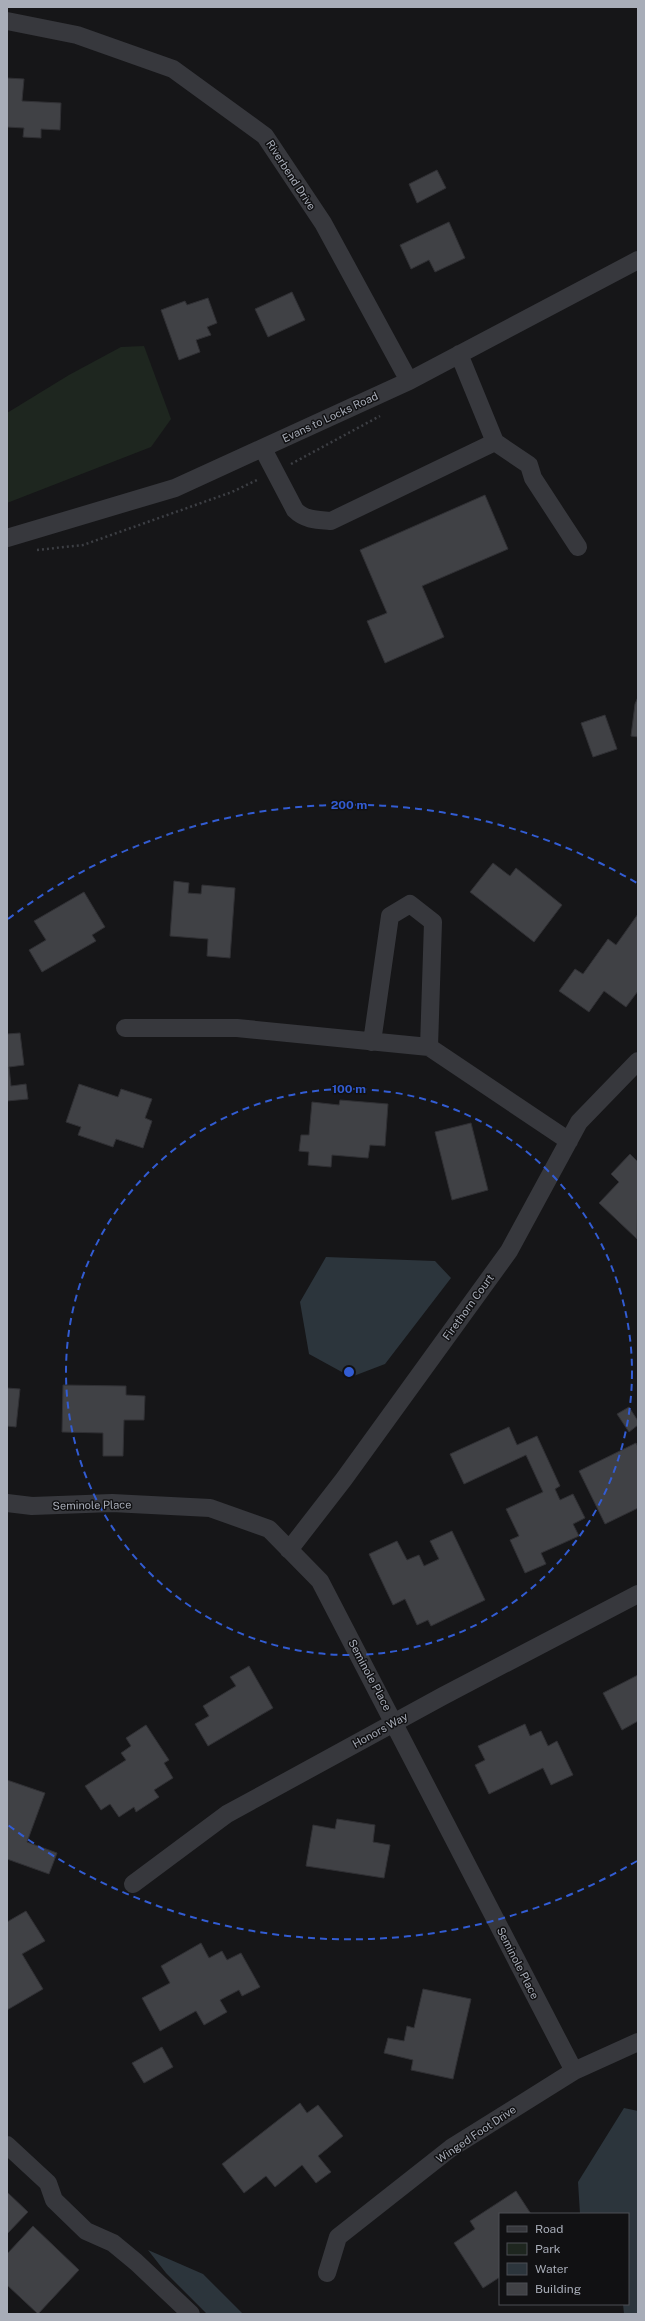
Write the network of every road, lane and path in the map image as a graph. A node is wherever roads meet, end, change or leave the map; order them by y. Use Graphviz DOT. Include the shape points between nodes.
graph roads {
  1 [pos="7,21"];
  2 [pos="638,260"];
  3 [pos="459,354"];
  4 [pos="409,381"];
  5 [pos="383,415"];
  6 [pos="495,442"];
  7 [pos="263,449"];
  8 [pos="288,466"];
  9 [pos="261,478"];
  10 [pos="7,538"];
  11 [pos="578,547"];
  12 [pos="30,552"];
  13 [pos="125,1028"];
  14 [pos="372,1042"];
  15 [pos="429,1047"];
  16 [pos="638,1061"];
  17 [pos="569,1141"];
  18 [pos="7,1503"];
  19 [pos="289,1550"];
  20 [pos="638,1594"];
  21 [pos="395,1722"];
  22 [pos="133,1884"];
  23 [pos="638,2042"];
  24 [pos="574,2071"];
  25 [pos="7,2145"];
  26 [pos="327,2273"];
  27 [pos="191,2314"];
  1 -- 4 [label="street, Riverbend Drive" via="77,35 173,69 265,136 323,223"];
  2 -- 3 [label="street, Evans to Locks Road"];
  3 -- 4 [label="street, Evans to Locks Road"];
  3 -- 6 [label="street"];
  4 -- 7 [label="street, Evans to Locks Road"];
  5 -- 8 [label="path"];
  6 -- 7 [label="street" via="331,521 301,516 295,510"];
  6 -- 11 [label="street" via="529,465 533,478"];
  7 -- 10 [label="street, Evans to Locks Road" via="175,488"];
  9 -- 12 [label="path" via="232,492 83,544 54,546"];
  13 -- 14 [label="street" via="237,1028"];
  14 -- 15 [label="street"];
  14 -- 15 [label="street" via="390,916 410,904 433,922"];
  15 -- 17 [label="street"];
  16 -- 17 [label="street, Firethorn Court" via="579,1122"];
  17 -- 19 [label="street, Firethorn Court" via="509,1251 344,1479"];
  18 -- 19 [label="street, Seminole Place" via="32,1506 112,1503 210,1508 268,1529"];
  19 -- 21 [label="street, Seminole Place" via="320,1581"];
  20 -- 21 [label="street, Honors Way"];
  21 -- 22 [label="street, Honors Way" via="227,1814"];
  21 -- 24 [label="street, Seminole Place"];
  23 -- 24 [label="street, Winged Foot Drive"];
  24 -- 26 [label="street, Winged Foot Drive" via="451,2148 338,2237"];
  25 -- 27 [label="street" via="48,2183 54,2200 86,2231 113,2243"];
}
